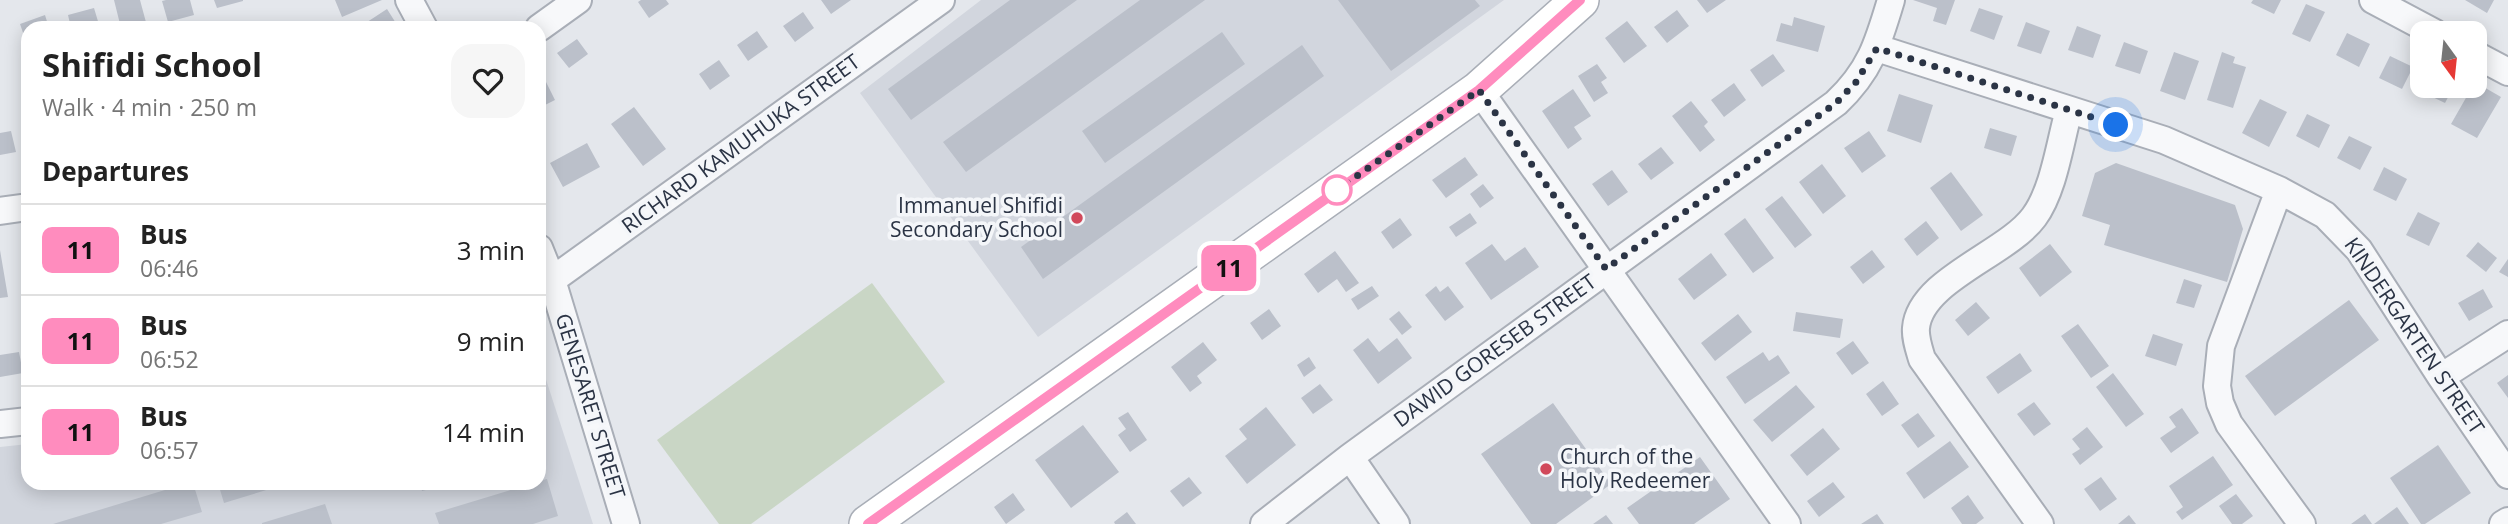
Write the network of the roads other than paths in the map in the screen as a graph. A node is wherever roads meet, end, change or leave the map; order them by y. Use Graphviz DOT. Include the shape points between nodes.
graph roads {
  1 [pos="409,0"];
  2 [pos="578,0"];
  3 [pos="941,0"];
  4 [pos="1580,0"];
  5 [pos="1891,0"];
  6 [pos="2373,0"];
  7 [pos="420,21"];
  8 [pos="2412,21"];
  9 [pos="546,23"];
  10 [pos="1877,48"];
  11 [pos="2487,61"];
  12 [pos="2508,72"];
  13 [pos="1479,90"];
  14 [pos="2069,110"];
  15 [pos="2279,190"];
  16 [pos="21,208"];
  17 [pos="0,211"];
  18 [pos="1606,269"];
  19 [pos="546,280"];
  20 [pos="546,284"];
  21 [pos="2508,334"];
  22 [pos="2441,377"];
  23 [pos="21,422"];
  24 [pos="0,424"];
  25 [pos="1350,457"];
  26 [pos="2508,475"];
  27 [pos="2508,521"];
  28 [pos="626,524"];
  29 [pos="868,524"];
  30 [pos="1264,524"];
  31 [pos="1396,524"];
  32 [pos="1787,524"];
  33 [pos="2040,524"];
  34 [pos="2302,524"];
  35 [pos="2503,524"];
  1 -- 7 [label="street"];
  2 -- 9 [label="street"];
  3 -- 19 [label="street, RICHARD KAMUHUKA STREET"];
  4 -- 13 [label="street"];
  5 -- 10 [label="street, DAWID GORESEB STREET"];
  6 -- 8 [label="street"];
  10 -- 14 [label="street, KINDERGARTEN STREET"];
  10 -- 18 [label="street, DAWID GORESEB STREET" via="1836,103"];
  11 -- 12 [label="street"];
  13 -- 18 [label="street"];
  13 -- 29 [label="street"];
  14 -- 15 [label="street, KINDERGARTEN STREET" via="2164,140"];
  14 -- 33 [label="street" via="2046,194 2034,217 2015,237 1939,289 1922,307 1916,326 1922,359"];
  15 -- 22 [label="street, KINDERGARTEN STREET" via="2325,215 2359,250"];
  15 -- 34 [label="street" via="2221,346 2217,386 2229,424"];
  16 -- 17 [label="street"];
  18 -- 25 [label="street, DAWID GORESEB STREET"];
  18 -- 32 [label="street"];
  20 -- 28 [label="street, GENESARET STREET"];
  21 -- 22 [label="street"];
  22 -- 26 [label="street, KINDERGARTEN STREET"];
  23 -- 24 [label="street"];
  25 -- 30 [label="street, DAWID GORESEB STREET"];
  25 -- 31 [label="street"];
  27 -- 35 [label="street"];
}
